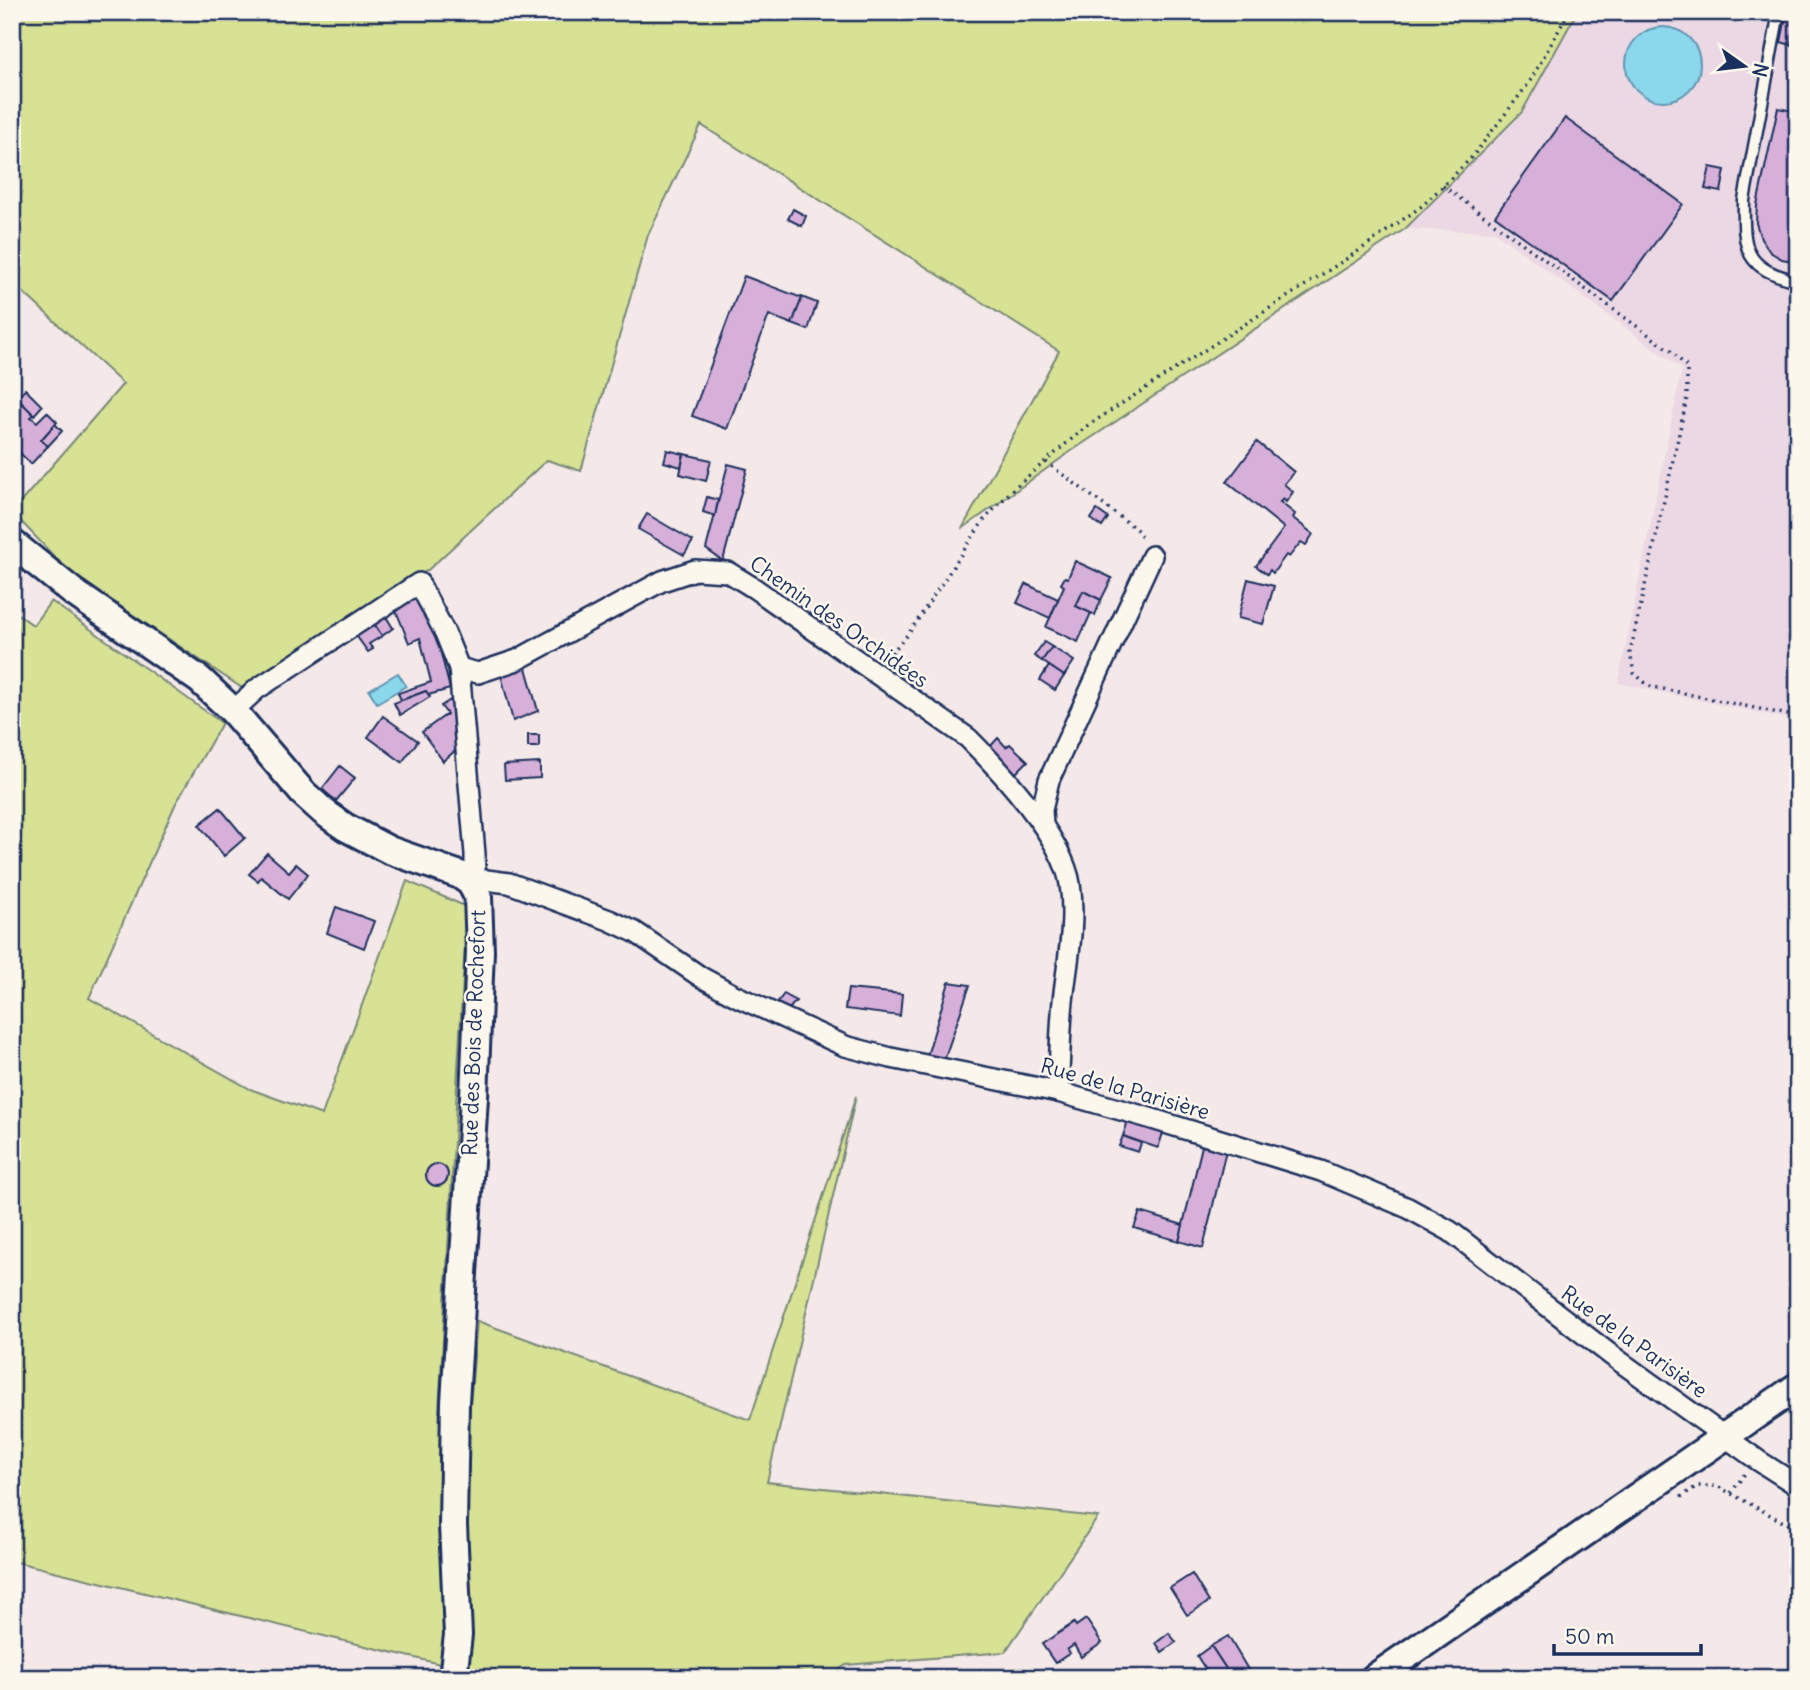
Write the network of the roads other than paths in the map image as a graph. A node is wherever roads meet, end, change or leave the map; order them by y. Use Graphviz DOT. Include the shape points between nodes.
graph roads {
  1 [pos="1779,12"];
  2 [pos="1798,281"];
  3 [pos="12,543"];
  4 [pos="1152,556"];
  5 [pos="458,668"];
  6 [pos="233,711"];
  7 [pos="1043,825"];
  8 [pos="471,883"];
  9 [pos="1058,1092"];
  10 [pos="1798,1386"];
  11 [pos="1724,1436"];
  12 [pos="1798,1486"];
  13 [pos="453,1678"];
  14 [pos="1374,1678"];
  1 -- 2 [label="lane" via="1743,225 1745,247 1759,267"];
  3 -- 6 [label="street, Rue des Bois de Rochefort" via="72,592 200,680"];
  4 -- 7 [label="street" via="1049,780"];
  5 -- 6 [label="street" via="419,583 257,689"];
  5 -- 7 [label="street, Chemin des Orchidées" via="478,673 517,660 662,581 695,570 728,572 968,738"];
  5 -- 8 [label="street" via="475,853"];
  6 -- 8 [label="street, Rue des Bois de Rochefort" via="324,812 377,844 460,874"];
  7 -- 9 [label="street, Chemin des Orchidées" via="1070,883 1071,931"];
  8 -- 9 [label="street, Rue de la Parisière" via="509,883 609,920 736,996 845,1046"];
  8 -- 13 [label="street, Rue des Bois de Rochefort" via="478,897 480,951 455,1402 453,1525 458,1635"];
  9 -- 11 [label="street, Rue de la Parisière" via="1321,1171 1408,1208 1460,1238"];
  10 -- 11 [label="street"];
  11 -- 12 [label="street, Rue de la Parisière"];
  11 -- 14 [label="street"];
}
